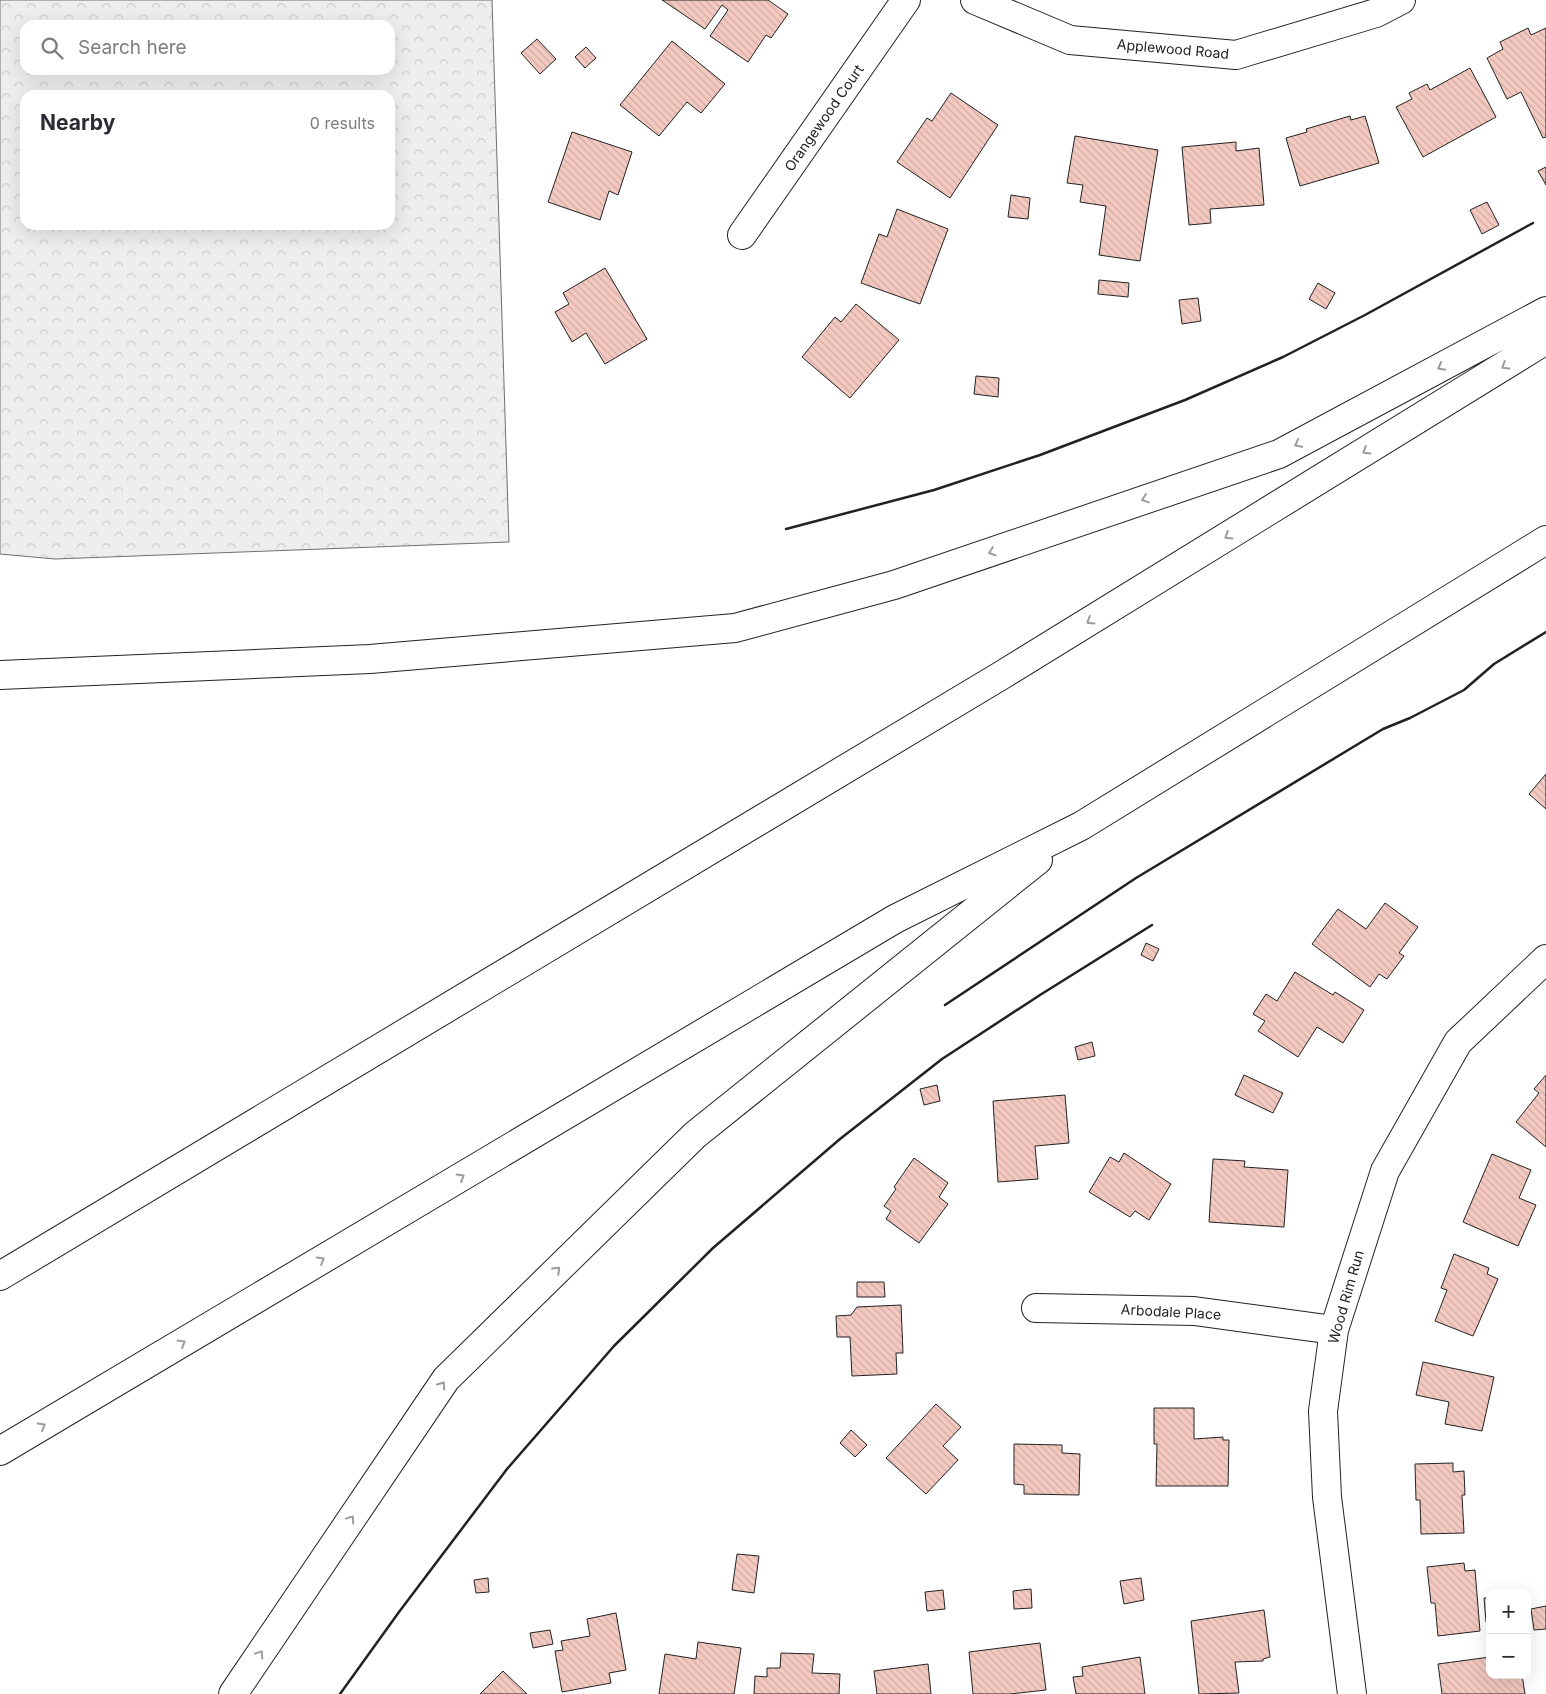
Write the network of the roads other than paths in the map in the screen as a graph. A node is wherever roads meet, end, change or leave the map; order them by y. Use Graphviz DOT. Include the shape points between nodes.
graph roads {
  1 [pos="906,0"];
  2 [pos="975,0"];
  3 [pos="1401,0"];
  4 [pos="742,235"];
  5 [pos="1546,311"];
  6 [pos="1546,340"];
  7 [pos="1546,540"];
  8 [pos="0,655"];
  9 [pos="188,668"];
  10 [pos="0,674"];
  11 [pos="1081,826"];
  12 [pos="1546,959"];
  13 [pos="0,1276"];
  14 [pos="1036,1308"];
  15 [pos="1334,1330"];
  16 [pos="0,1451"];
  17 [pos="233,1694"];
  18 [pos="1352,1694"];
  1 -- 4 [label="main road, Orangewood Court"];
  2 -- 3 [label="main road, Applewood Road" via="1070,40 1236,55 1376,13"];
  5 -- 9 [label="main road, one-way" via="1279,454 894,585 735,628 370,659"];
  6 -- 13 [label="main road, one-way" via="1002,675"];
  7 -- 11 [label="main road"];
  8 -- 9 [label="main road"];
  9 -- 10 [label="main road"];
  16 -- 11 [label="main road, one-way" via="895,919"];
  17 -- 11 [label="main road, one-way" via="446,1379 695,1135"];
  12 -- 15 [label="main road, Wood Rim Run" via="1453,1050 1384,1171"];
  14 -- 15 [label="main road, Arbodale Place" via="1194,1311"];
  15 -- 18 [label="main road, Wood Rim Run" via="1323,1411 1326,1487"];
}
